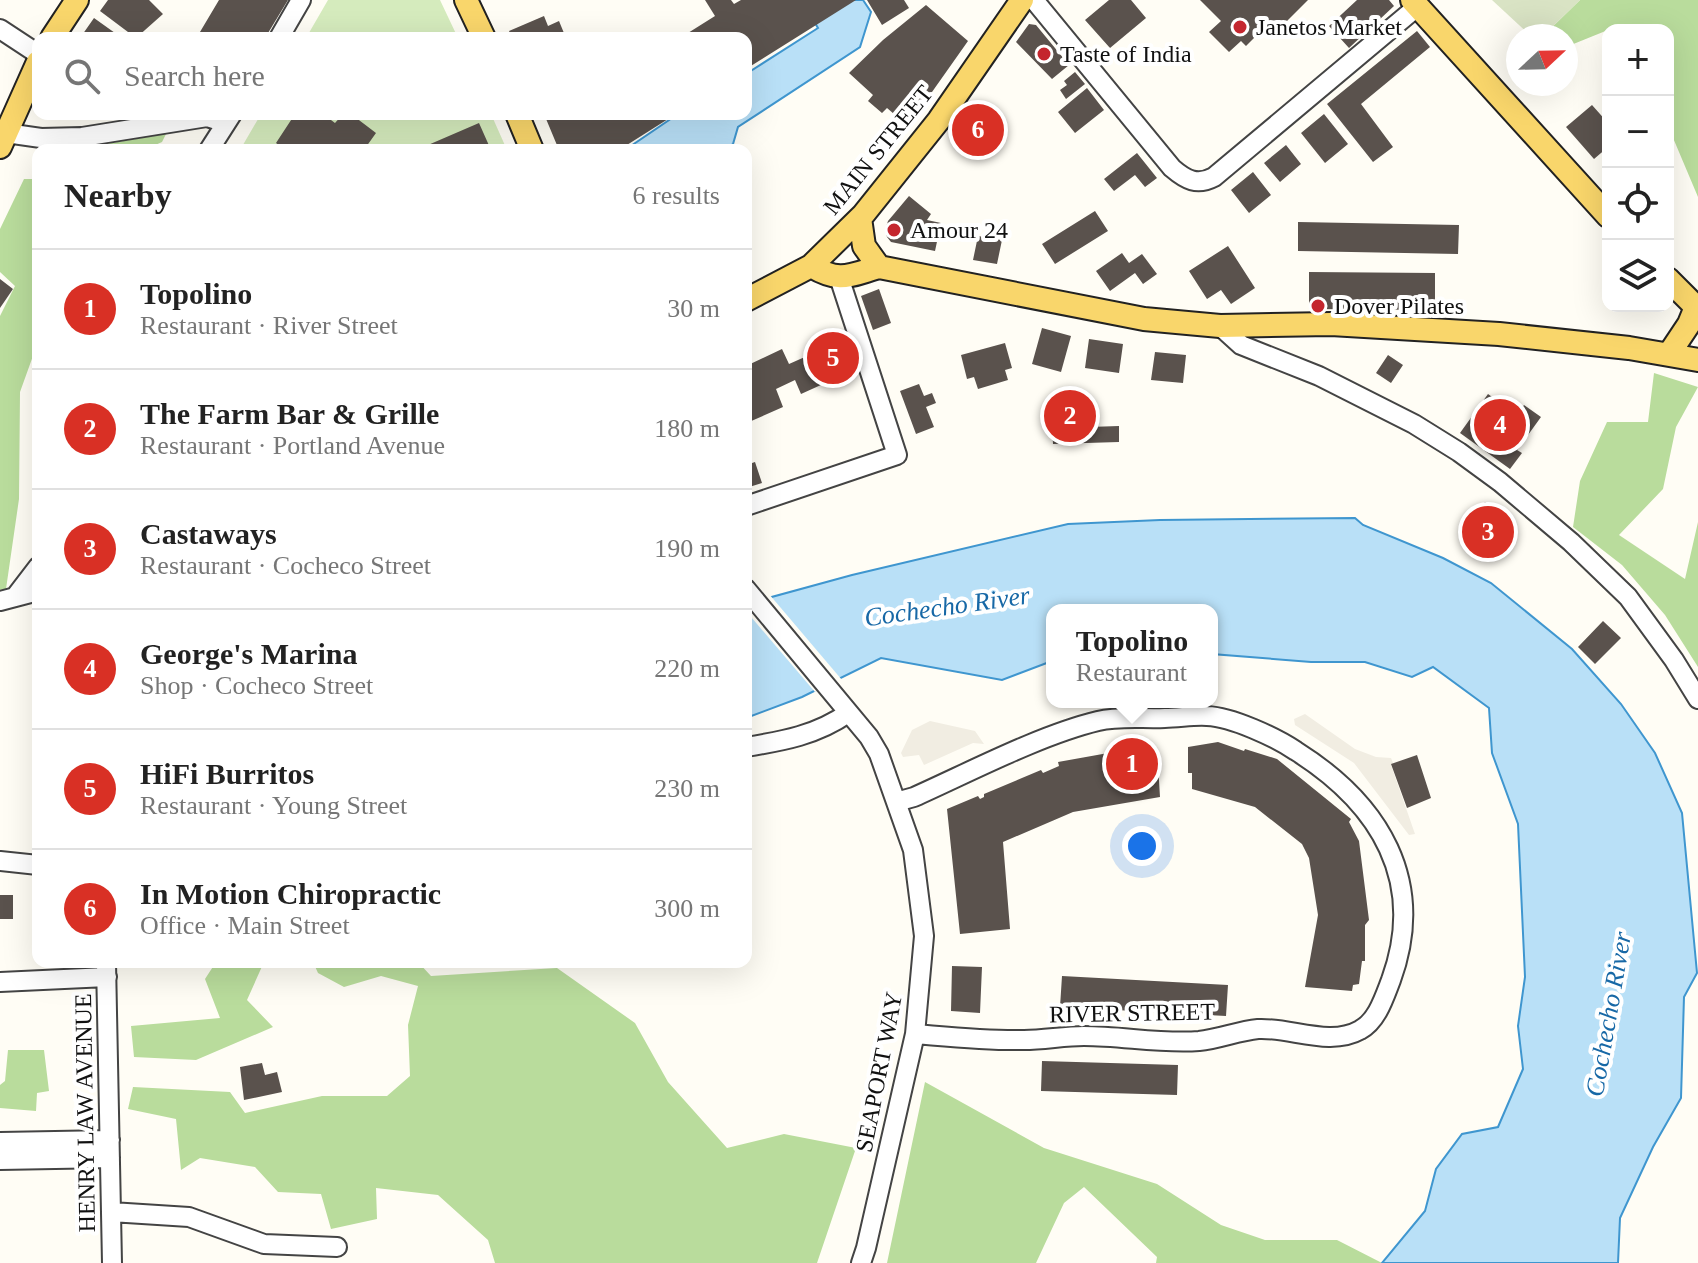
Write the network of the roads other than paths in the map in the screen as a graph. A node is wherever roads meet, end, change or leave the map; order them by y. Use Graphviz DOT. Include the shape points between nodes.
graph roads {
  1 [pos="77,0"];
  2 [pos="301,0"];
  3 [pos="466,0"];
  4 [pos="1022,0"];
  5 [pos="1034,0"];
  6 [pos="1415,3"];
  7 [pos="0,29"];
  8 [pos="56,32"];
  9 [pos="282,32"];
  10 [pos="481,32"];
  11 [pos="32,50"];
  12 [pos="32,75"];
  13 [pos="186,120"];
  14 [pos="228,120"];
  15 [pos="520,120"];
  16 [pos="3,140"];
  17 [pos="213,144"];
  18 [pos="530,144"];
  19 [pos="1602,209"];
  20 [pos="860,218"];
  21 [pos="811,266"];
  22 [pos="879,267"];
  23 [pos="839,277"];
  24 [pos="1674,285"];
  25 [pos="752,297"];
  26 [pos="1697,308"];
  27 [pos="1220,326"];
  28 [pos="1669,354"];
  29 [pos="1698,360"];
  30 [pos="752,504"];
  31 [pos="32,573"];
  32 [pos="32,593"];
  33 [pos="752,596"];
  34 [pos="8,599"];
  35 [pos="1698,699"];
  36 [pos="848,713"];
  37 [pos="752,746"];
  38 [pos="896,802"];
  39 [pos="0,861"];
  40 [pos="32,864"];
  41 [pos="106,970"];
  42 [pos="0,982"];
  43 [pos="915,1034"];
  44 [pos="0,1142"];
  45 [pos="110,1149"];
  46 [pos="0,1160"];
  47 [pos="111,1212"];
  48 [pos="264,1244"];
  49 [pos="337,1247"];
  50 [pos="112,1263"];
  51 [pos="264,1263"];
  52 [pos="861,1263"];
  1 -- 8 [label="main road"];
  2 -- 9 [label="street"];
  3 -- 10 [label="main road"];
  4 -- 20 [label="main road, MAIN STREET" via="939,120"];
  5 -- 6 [label="street" via="1172,168 1202,182"];
  6 -- 19 [label="main road"];
  7 -- 11 [label="street"];
  12 -- 16 [label="main road"];
  13 -- 16 [label="street" via="62,138"];
  14 -- 17 [label="street"];
  15 -- 18 [label="main road"];
  20 -- 21 [label="main road, MAIN STREET"];
  20 -- 22 [label="main road" via="864,246"];
  21 -- 23 [label="main road"];
  21 -- 25 [label="main road, MAIN STREET"];
  22 -- 23 [label="main road"];
  22 -- 27 [label="main road" via="1144,319"];
  23 -- 30 [label="street" via="897,455"];
  24 -- 26 [label="main road"];
  26 -- 28 [label="main road"];
  27 -- 28 [label="main road" via="1331,324 1499,334"];
  27 -- 35 [label="street" via="1241,345 1319,376 1414,424 1500,482 1628,597"];
  28 -- 29 [label="main road"];
  31 -- 34 [label="street"];
  32 -- 34 [label="street"];
  33 -- 36 [label="street, SEAPORT WAY"];
  36 -- 37 [label="street" via="803,735"];
  36 -- 38 [label="street, SEAPORT WAY" via="879,754"];
  38 -- 43 [label="street, SEAPORT WAY" via="913,850 924,936"];
  38 -- 43 [label="street, RIVER STREET" via="1069,729 1102,720 1209,716 1284,743 1340,784 1382,832 1402,894 1397,962 1381,1006 1357,1032 1328,1036 1258,1029 1200,1040 1139,1041"];
  39 -- 40 [label="street"];
  41 -- 42 [label="street"];
  41 -- 45 [label="street, HENRY LAW AVENUE"];
  43 -- 52 [label="street, SEAPORT WAY"];
  44 -- 45 [label="street"];
  45 -- 46 [label="street"];
  45 -- 47 [label="street, HENRY LAW AVENUE"];
  47 -- 48 [label="street" via="189,1217"];
  47 -- 50 [label="street, HENRY LAW AVENUE"];
  48 -- 49 [label="street"];
  48 -- 51 [label="street"];
}
